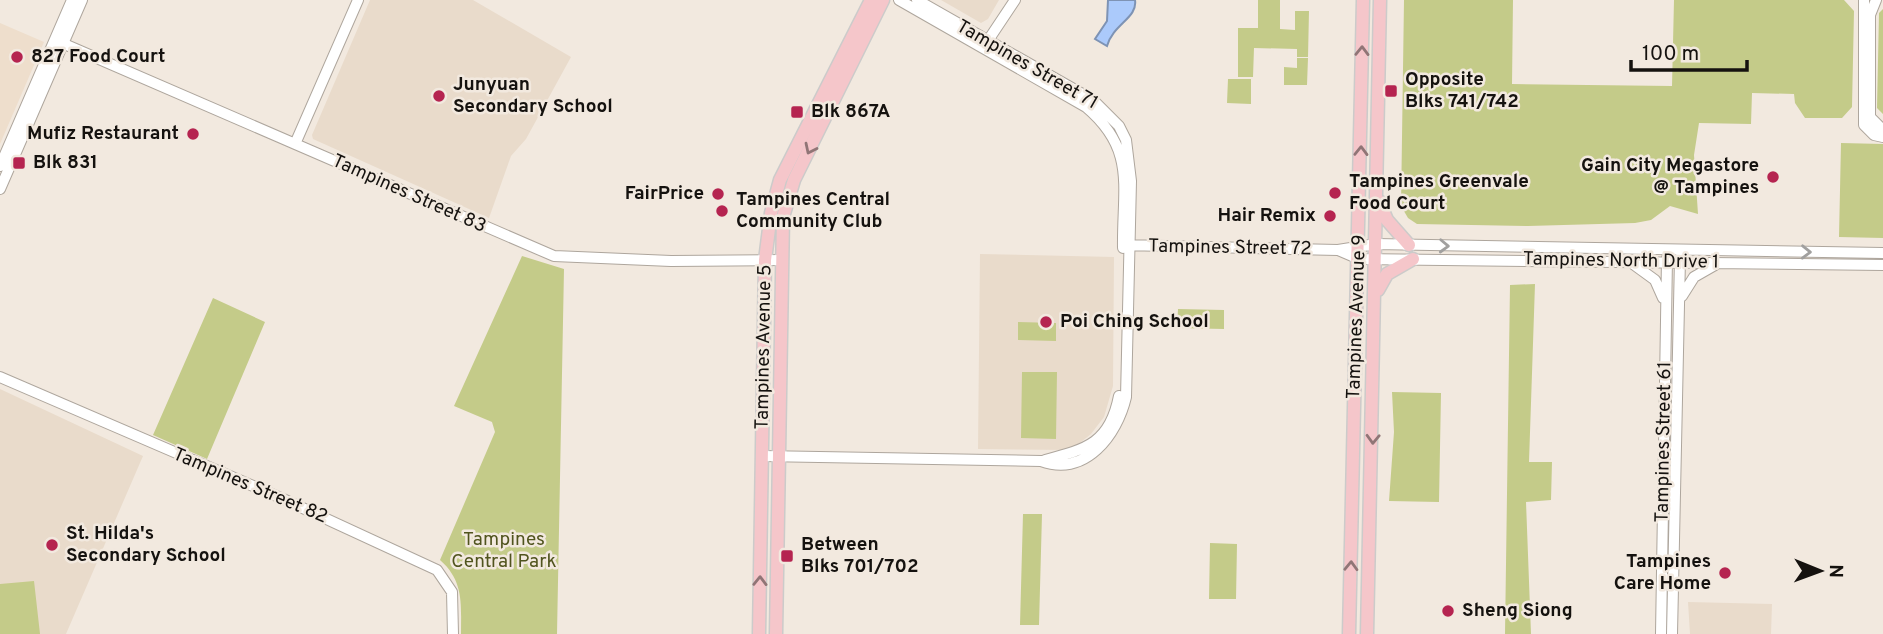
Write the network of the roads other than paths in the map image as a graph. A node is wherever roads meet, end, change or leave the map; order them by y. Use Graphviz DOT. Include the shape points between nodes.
graph roads {
  1 [pos="72,0"];
  2 [pos="82,0"];
  3 [pos="358,0"];
  4 [pos="871,0"];
  5 [pos="883,0"];
  6 [pos="899,0"];
  7 [pos="917,0"];
  8 [pos="1015,0"];
  9 [pos="1363,0"];
  10 [pos="1380,0"];
  11 [pos="1864,0"];
  12 [pos="1876,0"];
  13 [pos="60,42"];
  14 [pos="985,44"];
  15 [pos="1883,130"];
  16 [pos="1883,137"];
  17 [pos="295,144"];
  18 [pos="0,166"];
  19 [pos="0,189"];
  20 [pos="1376,194"];
  21 [pos="1359,244"];
  22 [pos="1376,244"];
  23 [pos="1126,245"];
  24 [pos="1409,245"];
  25 [pos="1338,250"];
  26 [pos="1667,250"];
  27 [pos="1680,251"];
  28 [pos="1738,251"];
  29 [pos="1883,253"];
  30 [pos="1359,259"];
  31 [pos="1376,259"];
  32 [pos="1413,259"];
  33 [pos="765,260"];
  34 [pos="781,260"];
  35 [pos="1630,262"];
  36 [pos="1667,262"];
  37 [pos="1680,262"];
  38 [pos="1723,263"];
  39 [pos="1737,264"];
  40 [pos="1883,265"];
  41 [pos="1375,297"];
  42 [pos="1679,306"];
  43 [pos="1666,313"];
  44 [pos="0,377"];
  45 [pos="762,456"];
  46 [pos="779,456"];
  47 [pos="453,634"];
  48 [pos="759,634"];
  49 [pos="776,634"];
  50 [pos="1349,634"];
  51 [pos="1367,634"];
  52 [pos="1661,634"];
  53 [pos="1672,634"];
  1 -- 13 [label="street"];
  2 -- 13 [label="street"];
  3 -- 17 [label="street"];
  4 -- 33 [label="main road, Tampines Avenue 5" via="780,180"];
  5 -- 34 [label="main road, Tampines Avenue 5, one-way" via="794,180 783,216"];
  6 -- 14 [label="street, Tampines Street 71"];
  7 -- 14 [label="street, Tampines Street 71"];
  8 -- 14 [label="street"];
  21 -- 9 [label="main road, Tampines Avenue 9, one-way"];
  10 -- 20 [label="main road, Tampines Avenue 9"];
  11 -- 16 [label="street" via="1864,125"];
  12 -- 15 [label="street" via="1870,15 1870,117"];
  13 -- 17 [label="street, Tampines Street 83"];
  13 -- 18 [label="street"];
  13 -- 19 [label="street"];
  14 -- 23 [label="street, Tampines Street 71" via="1106,124 1123,157"];
  17 -- 33 [label="street, Tampines Street 83" via="554,256"];
  20 -- 22 [label="main road, Tampines Avenue 9"];
  20 -- 24 [label="main road" via="1387,220"];
  21 -- 22 [label="street, Tampines North Drive 1"];
  21 -- 25 [label="street, Tampines Street 72"];
  21 -- 30 [label="main road, Tampines Avenue 9"];
  22 -- 24 [label="street, Tampines North Drive 1"];
  22 -- 31 [label="main road, Tampines Avenue 9"];
  23 -- 25 [label="street, Tampines Street 72"];
  23 -- 46 [label="street, Tampines Street 71" via="1116,410 1089,448 1041,461"];
  24 -- 26 [label="street, Tampines North Drive 1, one-way"];
  25 -- 30 [label="street, Tampines Street 72"];
  26 -- 27 [label="street, Tampines North Drive 1"];
  26 -- 36 [label="street, Tampines Street 61"];
  27 -- 28 [label="street, Tampines North Drive 1"];
  27 -- 37 [label="street, Tampines Street 61"];
  28 -- 29 [label="street, Tampines North Drive 1, one-way"];
  28 -- 39 [label="street"];
  30 -- 31 [label="street, Tampines North Drive 1"];
  50 -- 30 [label="main road, Tampines Avenue 9, one-way"];
  31 -- 32 [label="street, Tampines North Drive 1"];
  31 -- 41 [label="main road, Tampines Avenue 9"];
  32 -- 35 [label="street, Tampines North Drive 1"];
  32 -- 41 [label="main road" via="1387,274"];
  33 -- 34 [label="street, Tampines Street 83"];
  33 -- 45 [label="main road, Tampines Avenue 5"];
  34 -- 46 [label="main road, Tampines Avenue 5"];
  35 -- 36 [label="street, Tampines North Drive 1"];
  35 -- 43 [label="street" via="1655,280"];
  36 -- 37 [label="street, Tampines North Drive 1"];
  36 -- 43 [label="street, Tampines Street 61"];
  37 -- 38 [label="street, Tampines North Drive 1"];
  37 -- 42 [label="street, Tampines Street 61"];
  38 -- 39 [label="street, Tampines North Drive 1"];
  38 -- 42 [label="street" via="1694,276"];
  39 -- 40 [label="street, Tampines North Drive 1"];
  41 -- 51 [label="main road, Tampines Avenue 9, one-way"];
  42 -- 53 [label="street, Tampines Street 61"];
  43 -- 52 [label="street, Tampines Street 61"];
  44 -- 47 [label="street, Tampines Street 82" via="437,570 452,592"];
  45 -- 46 [label="street, Tampines Street 71"];
  48 -- 45 [label="main road, Tampines Avenue 5, one-way"];
  46 -- 49 [label="main road, Tampines Avenue 5"];
}
